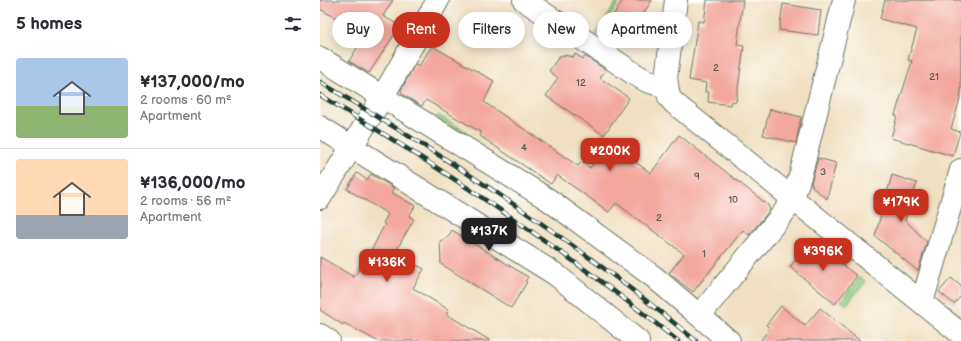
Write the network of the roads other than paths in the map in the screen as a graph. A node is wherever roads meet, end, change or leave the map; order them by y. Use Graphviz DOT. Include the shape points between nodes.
graph roads {
  1 [pos="438,0"];
  2 [pos="524,0"];
  3 [pos="676,0"];
  4 [pos="844,0"];
  5 [pos="320,58"];
  6 [pos="666,87"];
  7 [pos="383,96"];
  8 [pos="320,127"];
  9 [pos="352,147"];
  10 [pos="961,170"];
  11 [pos="320,198"];
  12 [pos="793,198"];
  13 [pos="922,302"];
  14 [pos="700,315"];
  15 [pos="961,334"];
  16 [pos="320,335"];
  17 [pos="329,341"];
  18 [pos="638,341"];
  19 [pos="729,341"];
  1 -- 7 [label="street"];
  2 -- 6 [label="street" via="636,75"];
  3 -- 6 [label="street"];
  4 -- 12 [label="street"];
  5 -- 7 [label="street"];
  6 -- 12 [label="street" via="674,103"];
  7 -- 9 [label="street"];
  7 -- 14 [label="street" via="549,200 654,276"];
  8 -- 9 [label="street"];
  9 -- 11 [label="street"];
  9 -- 18 [label="street" via="555,274"];
  10 -- 13 [label="street"];
  12 -- 13 [label="street"];
  12 -- 14 [label="street"];
  13 -- 15 [label="street"];
  14 -- 19 [label="street"];
  16 -- 17 [label="street"];
}
